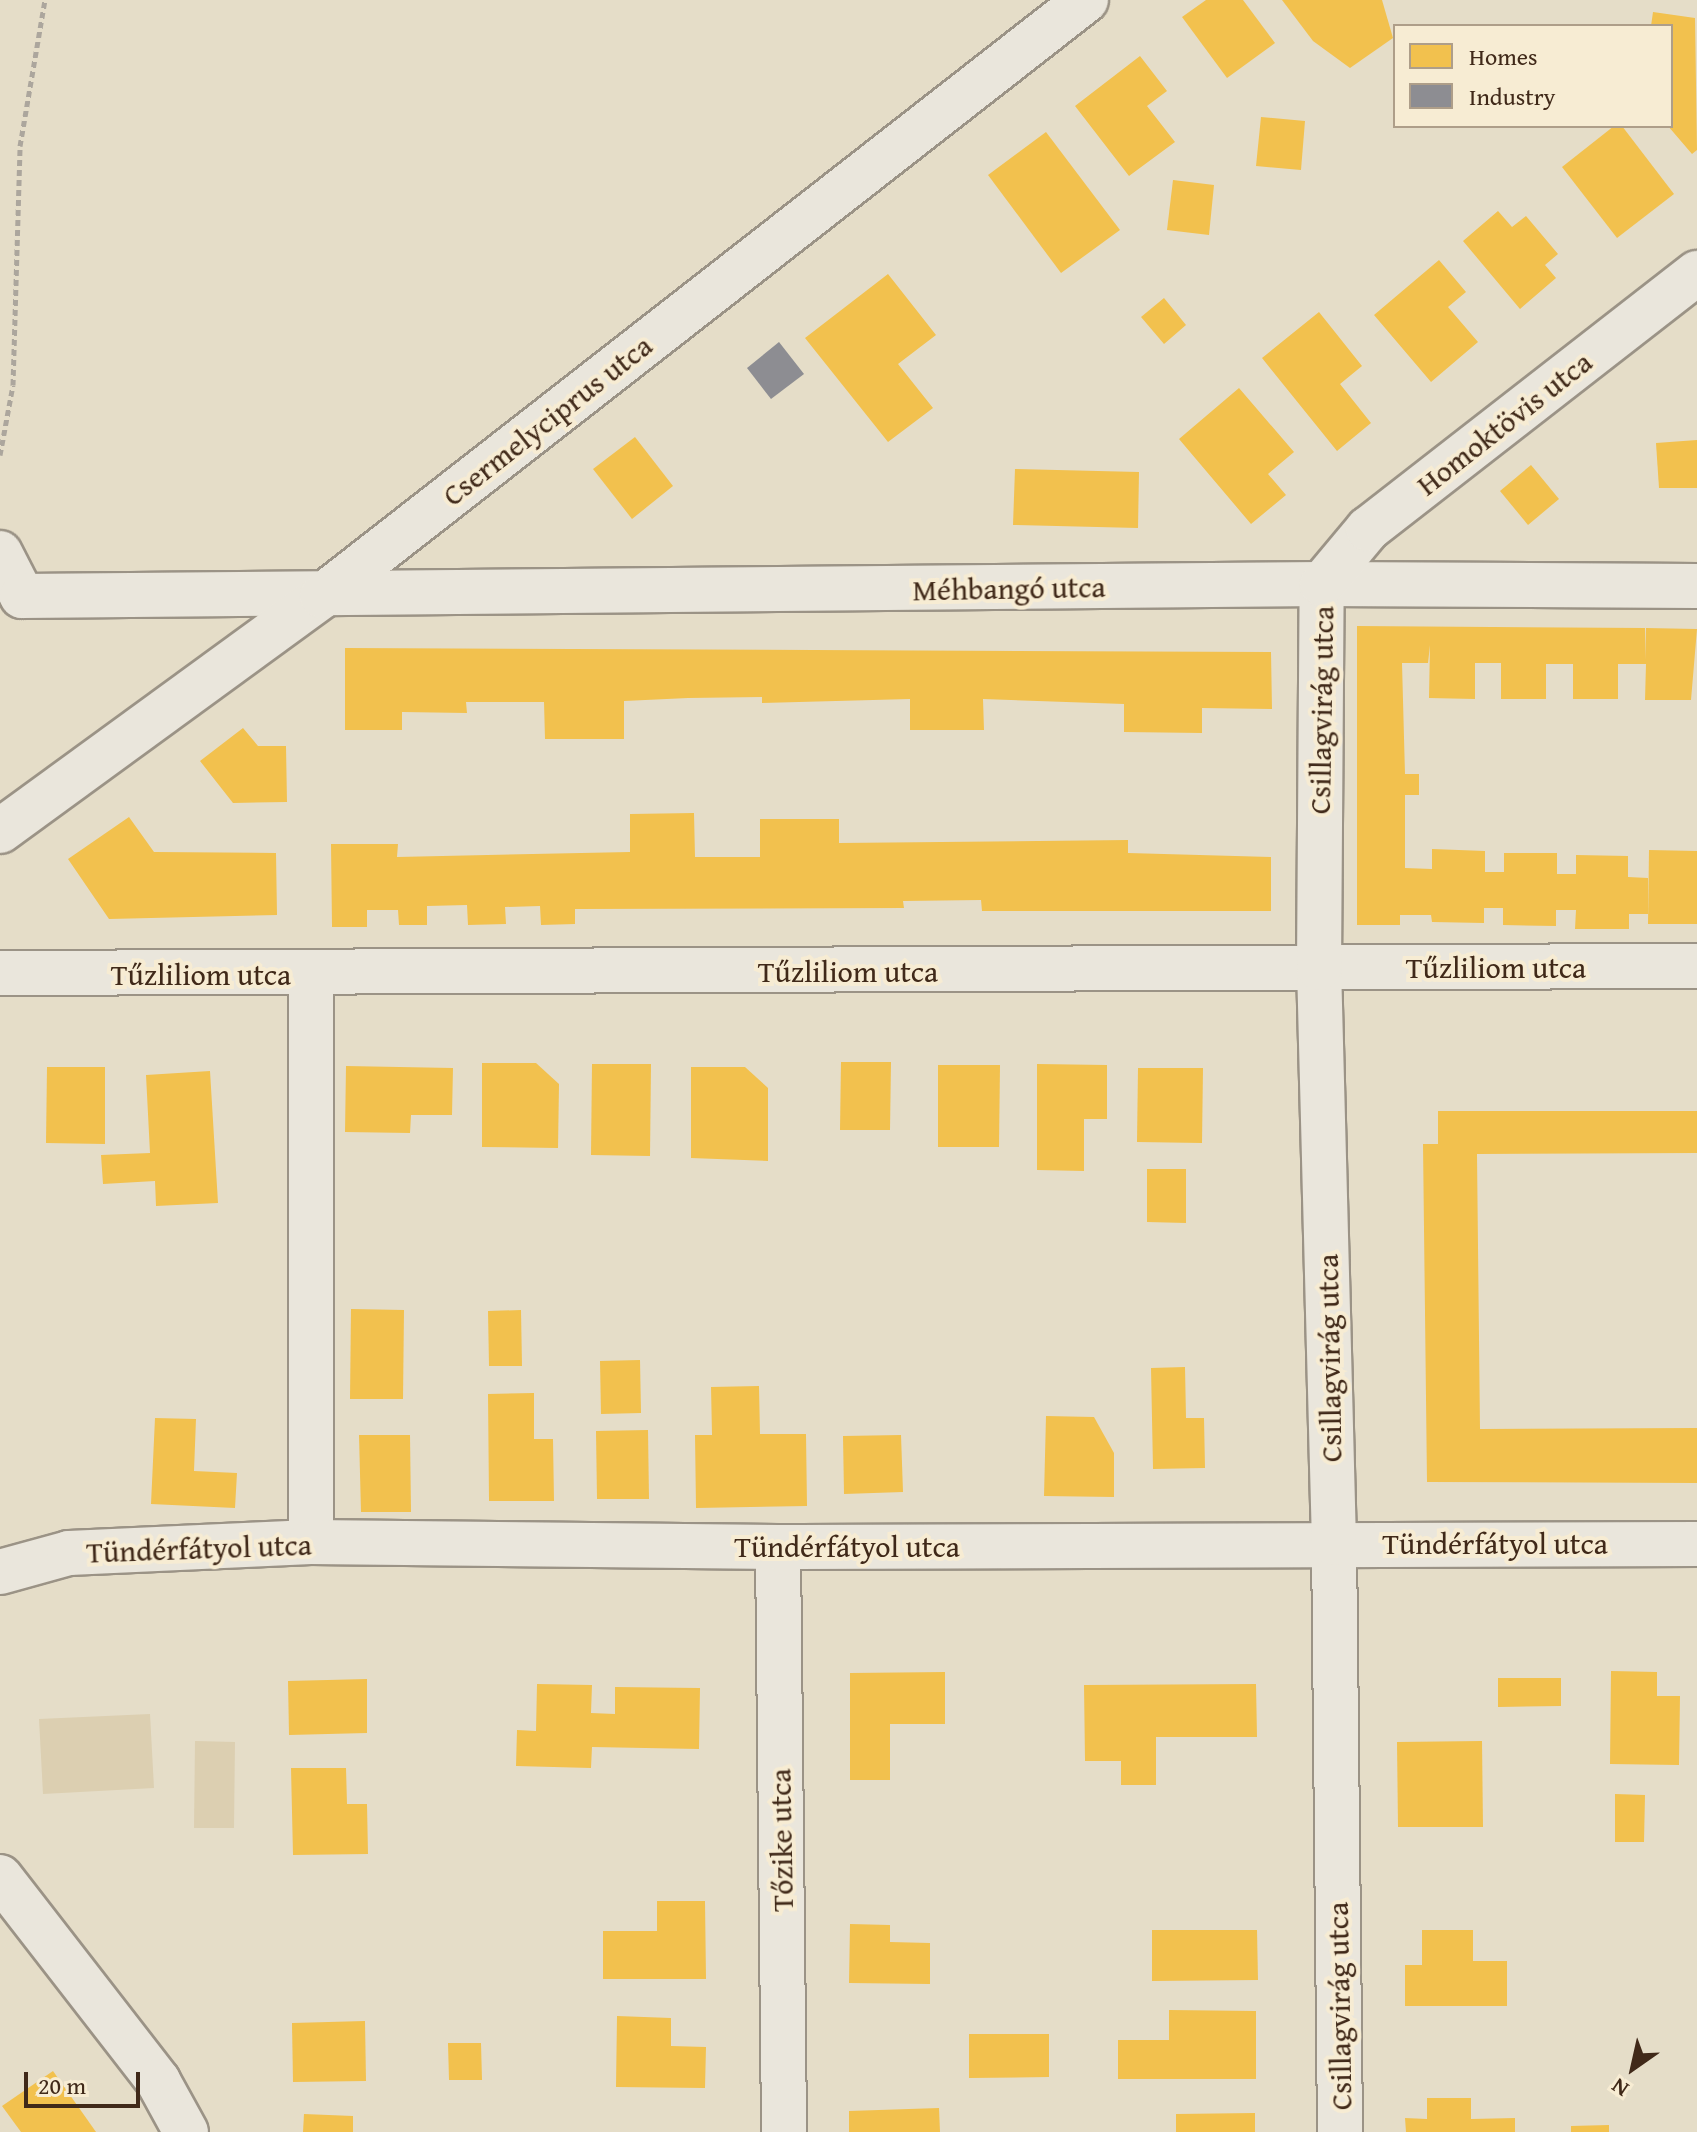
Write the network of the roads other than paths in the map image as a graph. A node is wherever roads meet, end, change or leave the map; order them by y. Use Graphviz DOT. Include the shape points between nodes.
graph roads {
  1 [pos="1086,0"];
  2 [pos="1697,273"];
  3 [pos="0,553"];
  4 [pos="1322,584"];
  5 [pos="1697,586"];
  6 [pos="322,596"];
  7 [pos="0,831"];
  8 [pos="1697,966"];
  9 [pos="1319,968"];
  10 [pos="0,973"];
  11 [pos="311,974"];
  12 [pos="311,1542"];
  13 [pos="1334,1543"];
  14 [pos="1697,1544"];
  15 [pos="778,1547"];
  16 [pos="0,1572"];
  17 [pos="0,1877"];
  18 [pos="186,2132"];
  19 [pos="784,2132"];
  20 [pos="1340,2132"];
  1 -- 6 [label="street, Csermelyciprus utca"];
  2 -- 4 [label="street, Homoktövis utca" via="1368,529"];
  3 -- 6 [label="street, Méhbangó utca" via="22,596"];
  4 -- 5 [label="street, Méhbangó utca"];
  4 -- 6 [label="street, Méhbangó utca"];
  4 -- 9 [label="street, Csillagvirág utca"];
  6 -- 7 [label="street, Csermelyciprus utca"];
  8 -- 9 [label="street, Tűzliliom utca"];
  9 -- 11 [label="street, Tűzliliom utca"];
  9 -- 13 [label="street, Csillagvirág utca"];
  10 -- 11 [label="street, Tűzliliom utca"];
  11 -- 12 [label="street"];
  12 -- 15 [label="street, Tündérfátyol utca"];
  12 -- 16 [label="street, Tündérfátyol utca" via="69,1553"];
  13 -- 14 [label="street, Tündérfátyol utca"];
  13 -- 15 [label="street, Tündérfátyol utca"];
  13 -- 20 [label="street, Csillagvirág utca"];
  15 -- 19 [label="street, Tőzike utca"];
  17 -- 18 [label="street" via="158,2081"];
}
